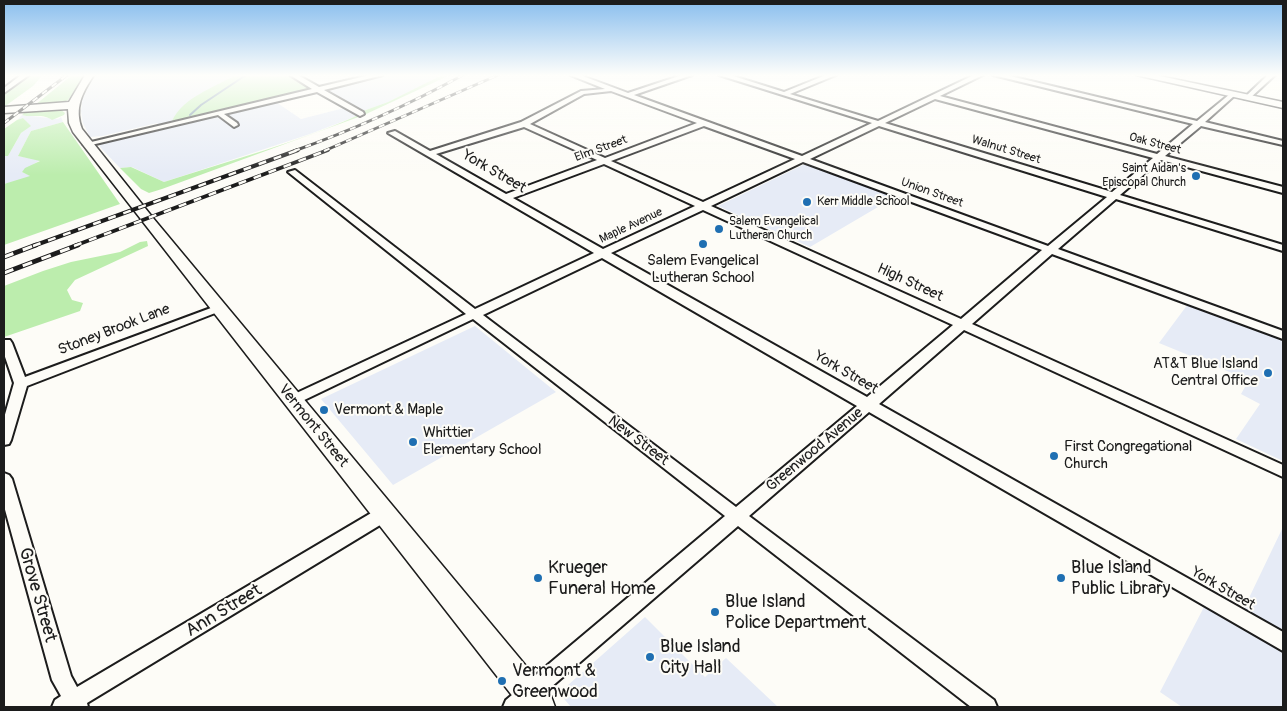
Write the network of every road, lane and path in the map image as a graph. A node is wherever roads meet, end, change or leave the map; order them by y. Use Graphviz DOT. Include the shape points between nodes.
graph roads {
  1 [pos="29,108"];
  2 [pos="73,108"];
  3 [pos="240,108"];
  4 [pos="350,108"];
  5 [pos="553,108"];
  6 [pos="662,108"];
  7 [pos="830,108"];
  8 [pos="911,108"];
  9 [pos="977,108"];
  10 [pos="1136,108"];
  11 [pos="1216,108"];
  12 [pos="4,110"];
  13 [pos="219,113"];
  14 [pos="360,114"];
  15 [pos="704,123"];
  16 [pos="879,123"];
  17 [pos="1198,123"];
  18 [pos="524,124"];
  19 [pos="234,125"];
  20 [pos="392,133"];
  21 [pos="87,144"];
  22 [pos="1283,144"];
  23 [pos="428,154"];
  24 [pos="1159,157"];
  25 [pos="802,159"];
  26 [pos="605,161"];
  27 [pos="292,172"];
  28 [pos="1283,190"];
  29 [pos="1114,196"];
  30 [pos="506,198"];
  31 [pos="705,206"];
  32 [pos="1283,248"];
  33 [pos="1050,250"];
  34 [pos="603,253"];
  35 [pos="219,308"];
  36 [pos="474,314"];
  37 [pos="962,324"];
  38 [pos="1283,335"];
  39 [pos="6,343"];
  40 [pos="21,382"];
  41 [pos="293,400"];
  42 [pos="868,405"];
  43 [pos="4,440"];
  44 [pos="1283,471"];
  45 [pos="4,479"];
  46 [pos="384,514"];
  47 [pos="737,516"];
  48 [pos="1283,642"];
  49 [pos="527,703"];
  50 [pos="72,705"];
  51 [pos="987,707"];
  1 -- 12 [label="street"];
  2 -- 21 [label="street" via="74,124"];
  3 -- 13 [label="street"];
  4 -- 14 [label="street"];
  5 -- 18 [label="street"];
  6 -- 15 [label="street, Union Street"];
  7 -- 16 [label="street, Walnut Street"];
  8 -- 16 [label="street, Maple Avenue"];
  9 -- 24 [label="street, Oak Street"];
  10 -- 17 [label="street"];
  11 -- 17 [label="street, Greenwood Avenue"];
  13 -- 19 [label="street"];
  13 -- 21 [label="street"];
  15 -- 25 [label="street, Union Street"];
  15 -- 26 [label="street, Elm Street"];
  16 -- 25 [label="street, Maple Avenue"];
  16 -- 29 [label="street, Walnut Street"];
  17 -- 22 [label="street"];
  17 -- 24 [label="street, Greenwood Avenue"];
  18 -- 23 [label="street"];
  18 -- 26 [label="street, High Street"];
  20 -- 23 [label="street, York Street"];
  21 -- 35 [label="street, Vermont Street"];
  23 -- 30 [label="street, York Street"];
  24 -- 28 [label="street, Oak Street"];
  24 -- 29 [label="street, Greenwood Avenue"];
  25 -- 31 [label="street, Maple Avenue"];
  25 -- 33 [label="street, Union Street"];
  26 -- 30 [label="street, Elm Street"];
  26 -- 31 [label="street, High Street"];
  27 -- 36 [label="street, New Street"];
  29 -- 32 [label="street, Walnut Street"];
  29 -- 33 [label="street, Greenwood Avenue"];
  30 -- 34 [label="street, York Street"];
  31 -- 34 [label="street, Maple Avenue"];
  31 -- 37 [label="street, High Street"];
  33 -- 37 [label="street, Greenwood Avenue"];
  33 -- 38 [label="street, Union Street"];
  34 -- 36 [label="street, Maple Avenue"];
  34 -- 42 [label="street, York Street"];
  35 -- 40 [label="street, Stoney Brook Lane"];
  35 -- 41 [label="street, Vermont Street"];
  36 -- 41 [label="street, Maple Avenue"];
  36 -- 47 [label="street, New Street"];
  37 -- 42 [label="street, Greenwood Avenue"];
  37 -- 44 [label="street, High Street"];
  39 -- 40 [label="street"];
  40 -- 43 [label="street"];
  41 -- 46 [label="street, Vermont Street"];
  42 -- 47 [label="street, Greenwood Avenue"];
  42 -- 48 [label="street, York Street"];
  45 -- 50 [label="street, Grove Street"];
  46 -- 49 [label="street, Vermont Street"];
  46 -- 50 [label="street, Ann Street"];
  47 -- 49 [label="street, Greenwood Avenue"];
  47 -- 51 [label="street, New Street"];
}
